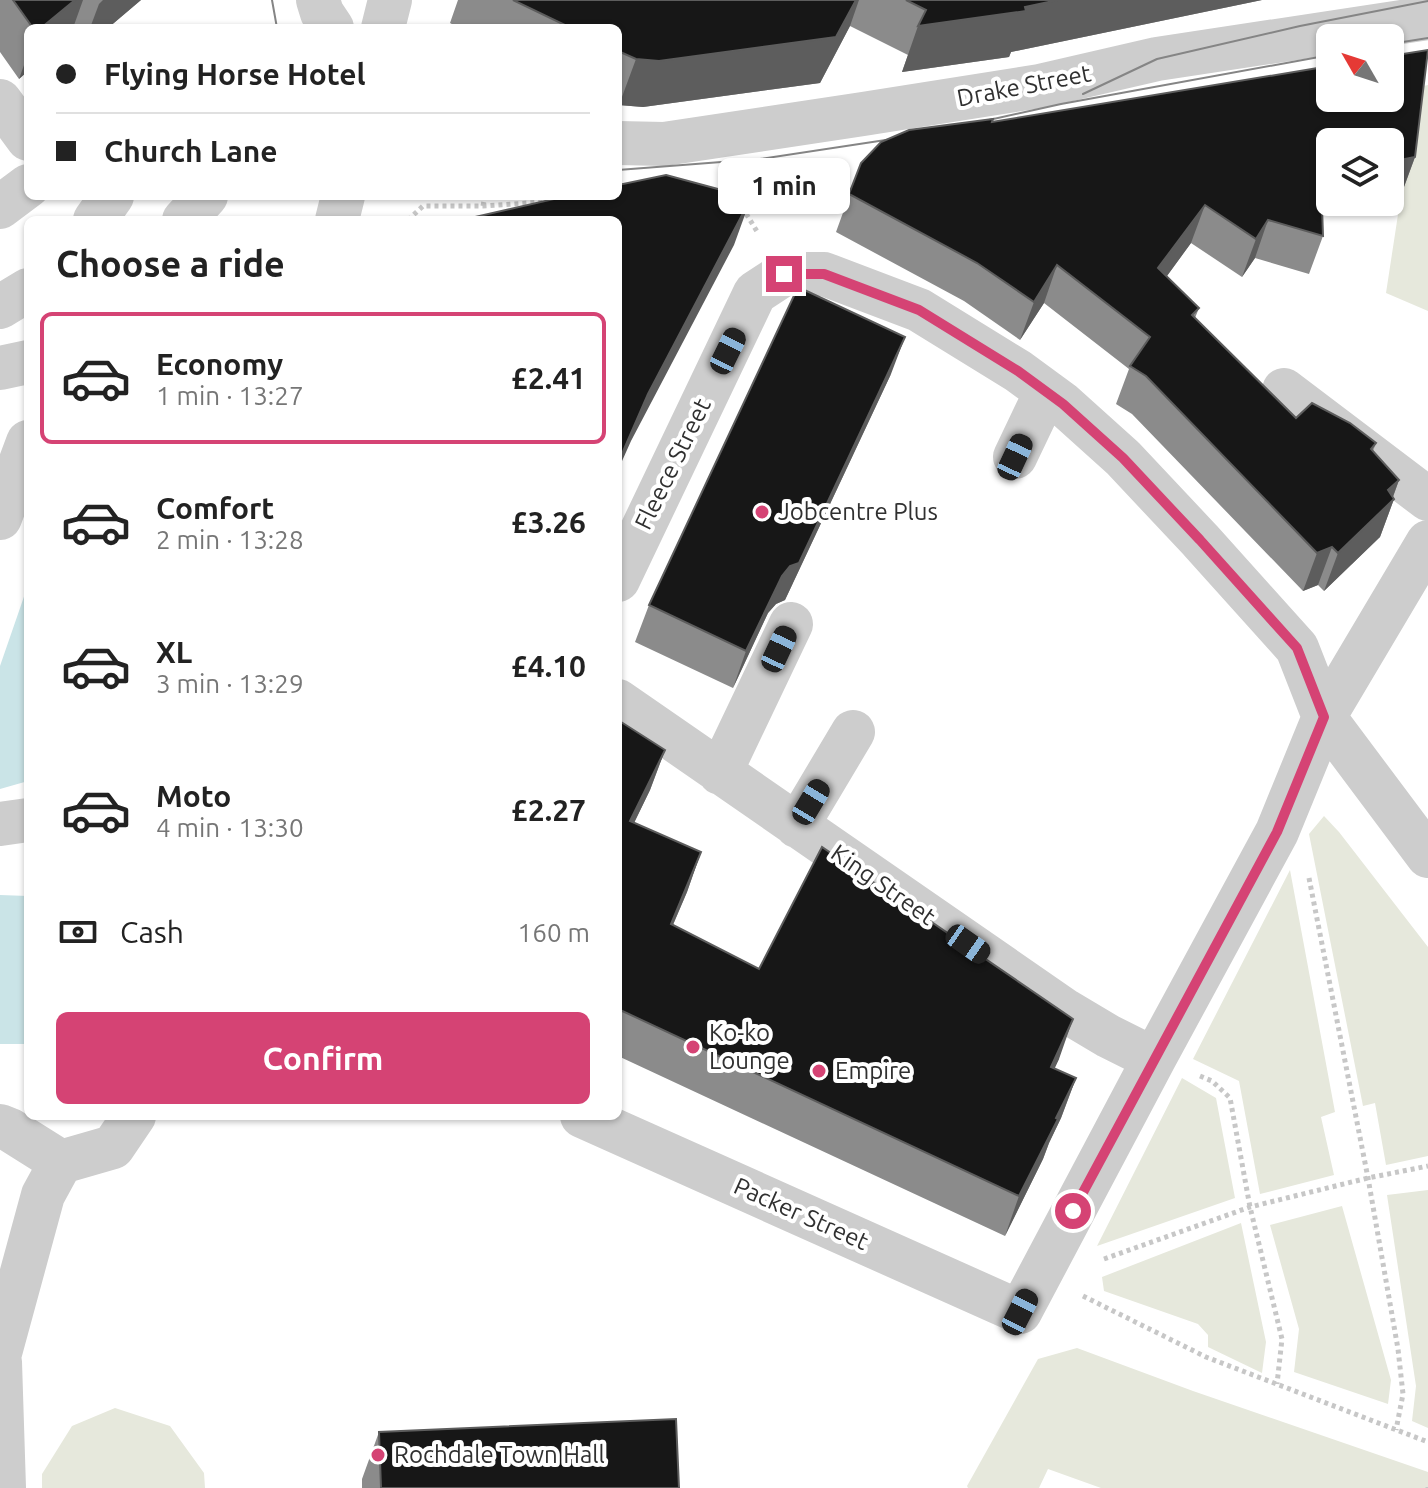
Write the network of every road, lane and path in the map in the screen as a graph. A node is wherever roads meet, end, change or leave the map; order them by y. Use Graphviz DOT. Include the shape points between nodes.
graph roads {
  1 [pos="318,0"];
  2 [pos="390,0"];
  3 [pos="1428,18"];
  4 [pos="329,24"];
  5 [pos="384,24"];
  6 [pos="0,101"];
  7 [pos="24,134"];
  8 [pos="622,143"];
  9 [pos="24,189"];
  10 [pos="202,200"];
  11 [pos="484,200"];
  12 [pos="738,200"];
  13 [pos="545,202"];
  14 [pos="483,206"];
  15 [pos="0,207"];
  16 [pos="188,216"];
  17 [pos="412,216"];
  18 [pos="784,274"];
  19 [pos="24,292"];
  20 [pos="0,307"];
  21 [pos="24,363"];
  22 [pos="0,368"];
  23 [pos="1284,390"];
  24 [pos="1046,392"];
  25 [pos="24,453"];
  26 [pos="1015,457"];
  27 [pos="1428,499"];
  28 [pos="0,518"];
  29 [pos="1428,542"];
  30 [pos="622,572"];
  31 [pos="791,624"];
  32 [pos="622,704"];
  33 [pos="1324,717"];
  34 [pos="853,732"];
  35 [pos="720,773"];
  36 [pos="24,821"];
  37 [pos="0,824"];
  38 [pos="797,826"];
  39 [pos="1277,832"];
  40 [pos="1428,856"];
  41 [pos="1154,1059"];
  42 [pos="131,1120"];
  43 [pos="591,1120"];
  44 [pos="0,1126"];
  45 [pos="61,1162"];
  46 [pos="1428,1166"];
  47 [pos="1368,1178"];
  48 [pos="1250,1207"];
  49 [pos="1046,1261"];
  50 [pos="0,1353"];
  51 [pos="0,1362"];
  52 [pos="1277,1384"];
  53 [pos="1396,1430"];
  54 [pos="1428,1442"];
  55 [pos="4,1488"];
  1 -- 4 [label="street"];
  2 -- 5 [label="street"];
  3 -- 8 [label="street, Drake Street" via="1157,59 1040,86 878,112 664,144"];
  6 -- 7 [label="street"];
  9 -- 15 [label="street"];
  10 -- 16 [label="street"];
  11 -- 14 [label="path"];
  12 -- 18 [label="path"];
  13 -- 14 [label="path"];
  14 -- 17 [label="path" via="423,206"];
  18 -- 24 [label="street" via="824,274 919,310"];
  18 -- 30 [label="street, Fleece Street" via="755,293"];
  19 -- 20 [label="street"];
  21 -- 22 [label="street"];
  23 -- 27 [label="street"];
  24 -- 26 [label="street"];
  24 -- 33 [label="street" via="1123,458 1297,648"];
  25 -- 28 [label="street"];
  29 -- 33 [label="street"];
  31 -- 35 [label="street"];
  32 -- 35 [label="street, King Street"];
  33 -- 39 [label="street"];
  33 -- 40 [label="street"];
  34 -- 38 [label="street"];
  35 -- 38 [label="street, King Street"];
  36 -- 37 [label="street"];
  38 -- 41 [label="street, King Street" via="1066,1011"];
  39 -- 41 [label="street"];
  39 -- 47 [label="path" via="1303,849"];
  41 -- 48 [label="path" via="1212,1081 1230,1098"];
  41 -- 49 [label="street"];
  42 -- 45 [label="street" via="113,1147"];
  43 -- 49 [label="street, Packer Street" via="1020,1312"];
  44 -- 45 [label="street"];
  45 -- 50 [label="street" via="43,1195"];
  46 -- 47 [label="path"];
  47 -- 48 [label="path"];
  47 -- 53 [label="path" via="1402,1379"];
  48 -- 49 [label="path" via="1099,1261"];
  48 -- 52 [label="path" via="1282,1339"];
  49 -- 52 [label="path" via="1206,1357"];
  51 -- 55 [label="street"];
  52 -- 53 [label="path"];
  53 -- 54 [label="path"];
}
